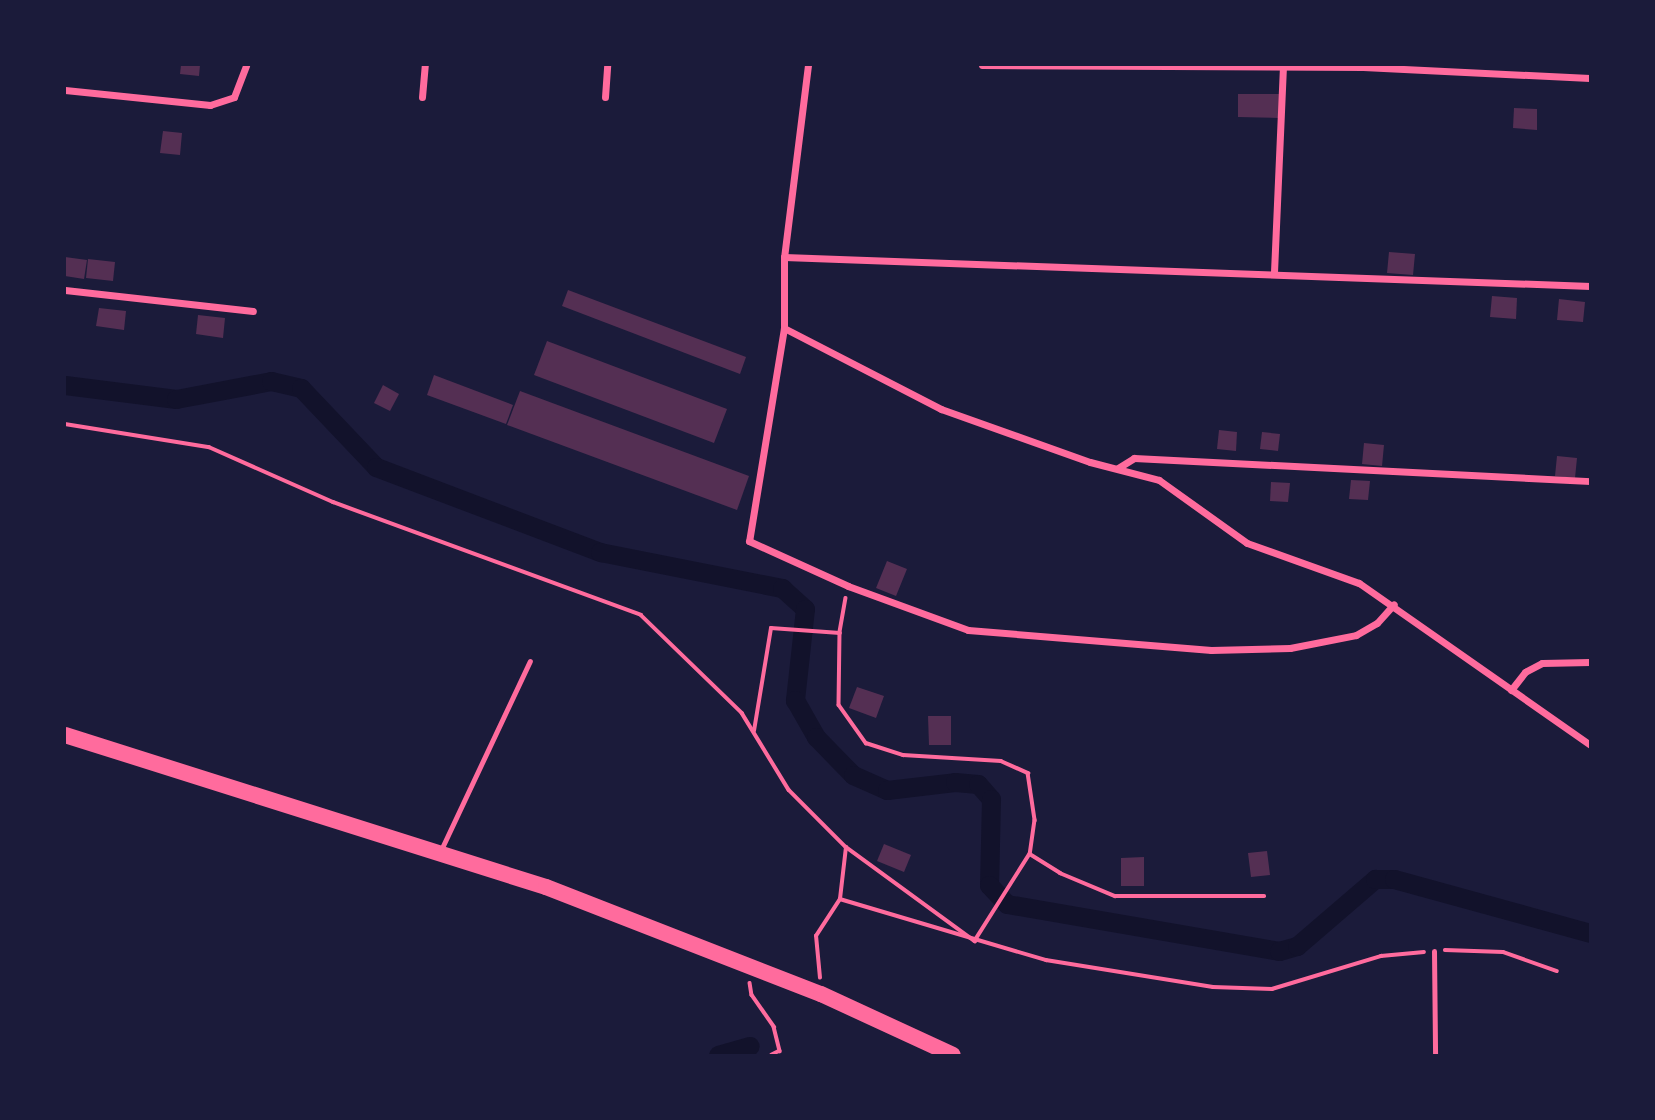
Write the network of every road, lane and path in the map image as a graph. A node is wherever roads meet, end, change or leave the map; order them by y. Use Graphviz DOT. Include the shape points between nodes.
graph roads {
  1 [pos="246,65"];
  2 [pos="425,65"];
  3 [pos="607,65"];
  4 [pos="808,65"];
  5 [pos="982,65"];
  6 [pos="990,65"];
  7 [pos="1542,65"];
  8 [pos="1363,66"];
  9 [pos="1283,67"];
  10 [pos="1541,75"];
  11 [pos="1590,78"];
  12 [pos="65,90"];
  13 [pos="422,97"];
  14 [pos="605,97"];
  15 [pos="784,257"];
  16 [pos="1275,272"];
  17 [pos="1590,286"];
  18 [pos="65,290"];
  19 [pos="253,311"];
  20 [pos="784,328"];
  21 [pos="65,424"];
  22 [pos="1118,468"];
  23 [pos="1590,481"];
  24 [pos="848,586"];
  25 [pos="1394,604"];
  26 [pos="840,633"];
  27 [pos="530,661"];
  28 [pos="1590,662"];
  29 [pos="1511,690"];
  30 [pos="754,733"];
  31 [pos="65,736"];
  32 [pos="1590,745"];
  33 [pos="846,847"];
  34 [pos="440,852"];
  35 [pos="1030,854"];
  36 [pos="1264,896"];
  37 [pos="840,899"];
  38 [pos="975,941"];
  39 [pos="1434,951"];
  40 [pos="746,964"];
  41 [pos="1557,971"];
  42 [pos="821,994"];
  43 [pos="780,1051"];
  44 [pos="772,1055"];
  45 [pos="788,1055"];
  46 [pos="953,1055"];
  47 [pos="1435,1055"];
  1 -- 12 [label="street" via="234,97 210,105"];
  2 -- 13 [label="street"];
  3 -- 14 [label="street"];
  4 -- 15 [label="street"];
  5 -- 6 [label="street"];
  6 -- 9 [label="street"];
  7 -- 10 [label="street"];
  8 -- 9 [label="street"];
  8 -- 10 [label="street"];
  9 -- 16 [label="street"];
  10 -- 11 [label="street"];
  15 -- 16 [label="street"];
  15 -- 20 [label="street"];
  16 -- 17 [label="street"];
  18 -- 19 [label="street"];
  20 -- 22 [label="street" via="942,409"];
  20 -- 24 [label="street" via="749,541"];
  21 -- 30 [label="path" via="209,447 333,502 641,614 742,713"];
  22 -- 23 [label="street" via="1133,458"];
  22 -- 25 [label="street" via="1159,480 1247,543 1359,583"];
  24 -- 25 [label="street" via="968,630 1211,650 1290,648 1356,635 1377,623"];
  24 -- 26 [label="path"];
  25 -- 29 [label="street"];
  26 -- 30 [label="path" via="771,628"];
  26 -- 35 [label="path" via="839,705 866,743 903,755 1001,761 1028,773 1035,820"];
  27 -- 34 [label="lane"];
  28 -- 29 [label="street" via="1542,663 1525,672"];
  29 -- 32 [label="street"];
  30 -- 33 [label="path" via="789,790"];
  31 -- 34 [label="main road"];
  33 -- 37 [label="path"];
  33 -- 38 [label="path"];
  34 -- 40 [label="main road"];
  35 -- 36 [label="path" via="1115,896"];
  35 -- 38 [label="path"];
  37 -- 38 [label="path"];
  37 -- 42 [label="path" via="816,936"];
  38 -- 39 [label="path" via="1046,960 1213,987 1272,989 1381,956"];
  39 -- 41 [label="path" via="1503,952"];
  39 -- 47 [label="lane"];
  40 -- 42 [label="main road"];
  40 -- 43 [label="path" via="752,995 774,1027"];
  42 -- 46 [label="main road"];
  43 -- 44 [label="path"];
  43 -- 45 [label="path"];
}
